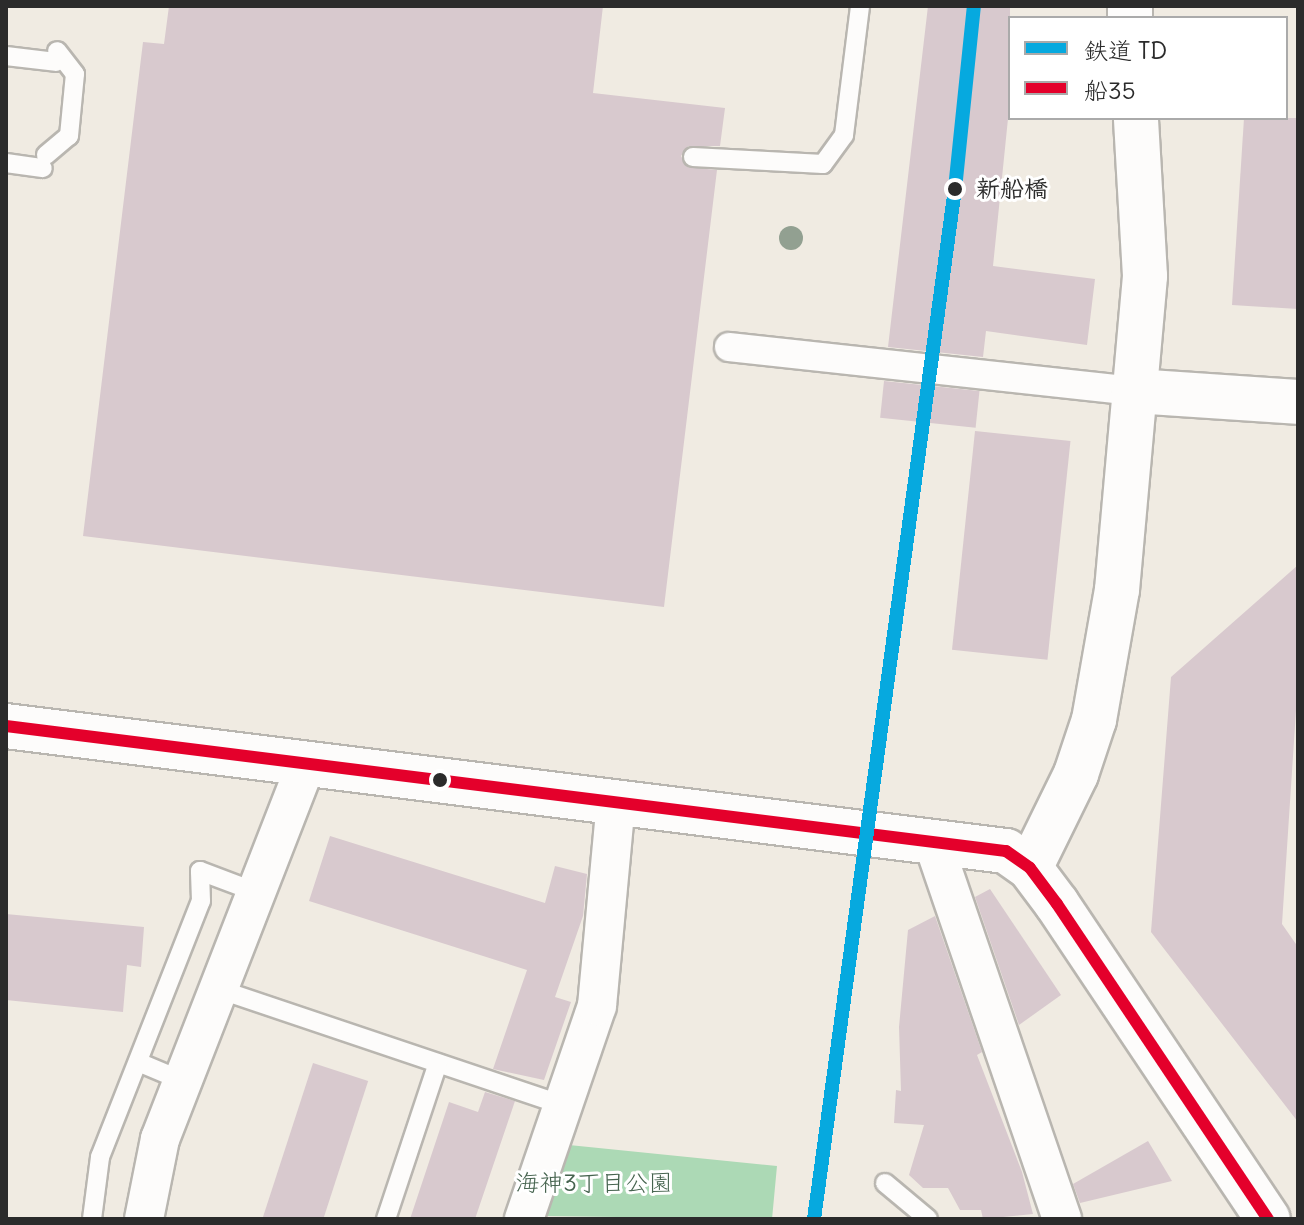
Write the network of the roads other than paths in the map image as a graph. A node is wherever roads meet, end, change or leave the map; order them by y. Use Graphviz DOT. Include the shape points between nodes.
graph roads {
  1 [pos="860,6"];
  2 [pos="6,56"];
  3 [pos="1136,120"];
  4 [pos="693,157"];
  5 [pos="6,163"];
  6 [pos="729,347"];
  7 [pos="1134,391"];
  8 [pos="1298,402"];
  9 [pos="6,726"];
  10 [pos="306,764"];
  11 [pos="616,802"];
  12 [pos="933,842"];
  13 [pos="1030,868"];
  14 [pos="256,892"];
  15 [pos="218,989"];
  16 [pos="138,1062"];
  17 [pos="438,1063"];
  18 [pos="183,1081"];
  19 [pos="563,1105"];
  20 [pos="885,1183"];
  21 [pos="92,1219"];
  22 [pos="144,1219"];
  23 [pos="386,1219"];
  24 [pos="524,1219"];
  25 [pos="928,1219"];
  26 [pos="1062,1219"];
  27 [pos="1268,1219"];
  1 -- 4 [label="lane" via="844,135 823,164"];
  2 -- 5 [label="lane" via="56,56 75,74 69,136 44,162"];
  3 -- 7 [label="street" via="1145,276"];
  6 -- 7 [label="street"];
  7 -- 8 [label="street"];
  7 -- 13 [label="street" via="1117,590 1094,720 1076,774"];
  9 -- 10 [label="street"];
  10 -- 11 [label="street"];
  10 -- 14 [label="street"];
  11 -- 12 [label="street"];
  11 -- 19 [label="street" via="597,1006"];
  12 -- 13 [label="street" via="1006,851"];
  12 -- 26 [label="street"];
  13 -- 27 [label="street"];
  14 -- 15 [label="street"];
  14 -- 16 [label="lane" via="200,871 201,901"];
  15 -- 17 [label="lane"];
  15 -- 18 [label="street"];
  16 -- 18 [label="lane"];
  16 -- 21 [label="lane" via="100,1157"];
  17 -- 19 [label="lane"];
  17 -- 23 [label="lane"];
  18 -- 22 [label="street" via="150,1173"];
  19 -- 24 [label="street"];
  20 -- 25 [label="lane"];
}
